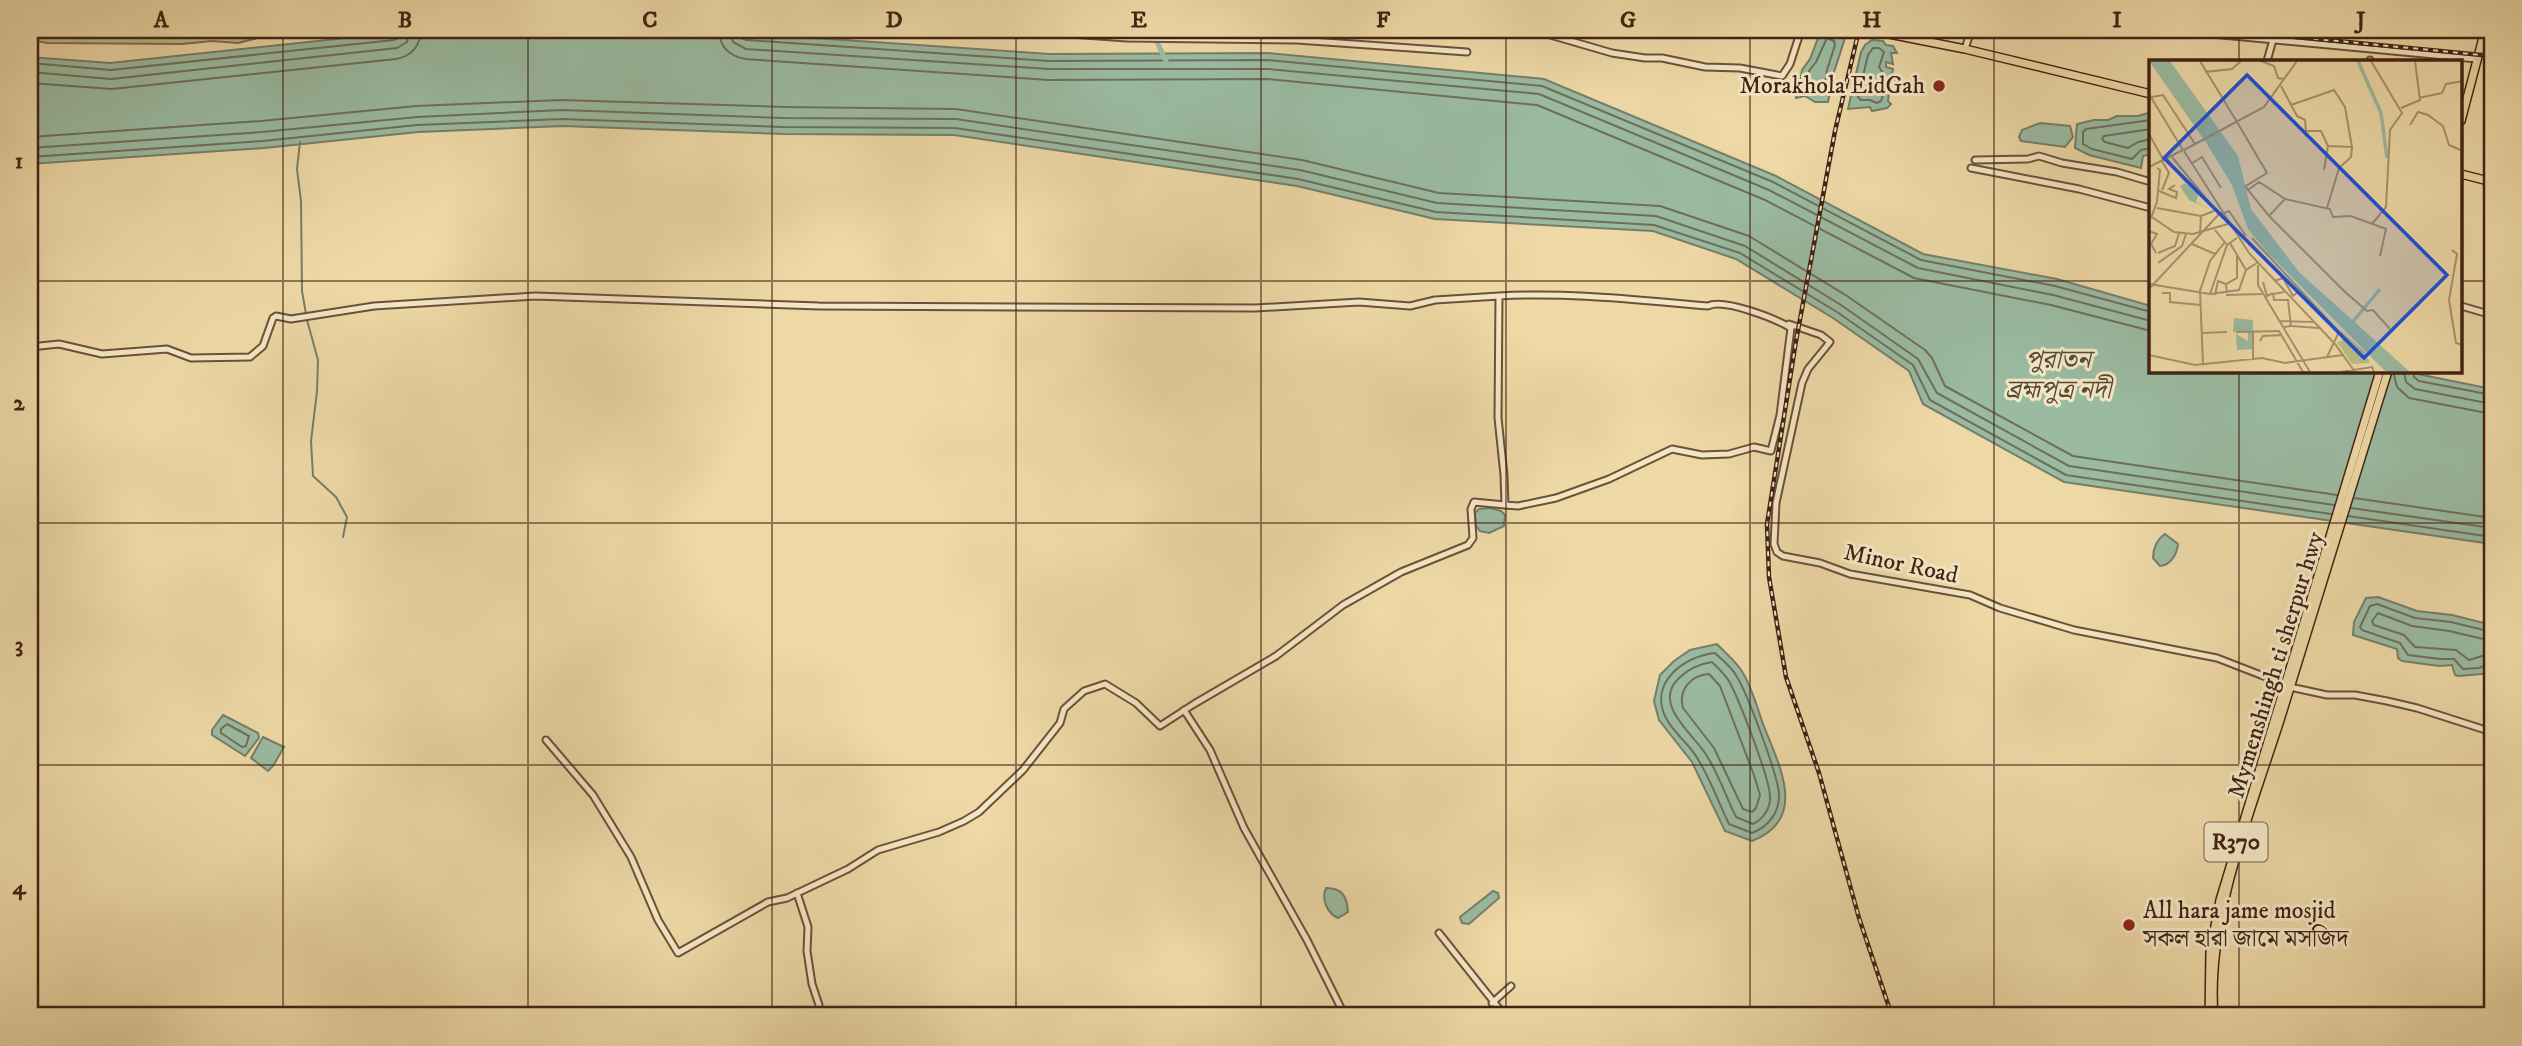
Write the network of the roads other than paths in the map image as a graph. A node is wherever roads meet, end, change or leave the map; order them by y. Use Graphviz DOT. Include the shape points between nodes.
graph roads {
  1 [pos="1012,30"];
  2 [pos="1533,30"];
  3 [pos="1801,30"];
  4 [pos="1869,30"];
  5 [pos="1971,30"];
  6 [pos="2169,30"];
  7 [pos="2486,30"];
  8 [pos="2273,40"];
  9 [pos="1965,49"];
  10 [pos="1467,52"];
  11 [pos="2477,59"];
  12 [pos="2267,60"];
  13 [pos="2149,94"];
  14 [pos="2462,117"];
  15 [pos="1975,160"];
  16 [pos="1971,168"];
  17 [pos="2462,177"];
  18 [pos="2149,181"];
  19 [pos="2492,184"];
  20 [pos="2149,207"];
  21 [pos="1499,296"];
  22 [pos="2462,306"];
  23 [pos="2492,315"];
  24 [pos="1780,322"];
  25 [pos="30,347"];
  26 [pos="2379,373"];
  27 [pos="2387,373"];
  28 [pos="1504,505"];
  29 [pos="2290,674"];
  30 [pos="2287,686"];
  31 [pos="1184,710"];
  32 [pos="2492,732"];
  33 [pos="546,740"];
  34 [pos="797,893"];
  35 [pos="1438,933"];
  36 [pos="1511,986"];
  37 [pos="1492,1003"];
  38 [pos="818,1016"];
  39 [pos="1345,1016"];
  40 [pos="1504,1016"];
  41 [pos="2209,1016"];
  42 [pos="2214,1016"];
  1 -- 10 [label="street" via="1127,38 1297,40"];
  2 -- 3 [label="street" via="1612,53 1782,76"];
  4 -- 9 [label="main road"];
  5 -- 9 [label="street"];
  6 -- 8 [label="street"];
  7 -- 11 [label="main road"];
  8 -- 11 [label="street"];
  8 -- 12 [label="street"];
  9 -- 13 [label="main road"];
  11 -- 14 [label="main road"];
  15 -- 18 [label="street" via="2039,156"];
  16 -- 20 [label="street"];
  17 -- 19 [label="main road"];
  21 -- 24 [label="street" via="1548,293 1714,303"];
  21 -- 25 [label="street" via="1410,306 1359,302 1255,308 819,306 535,296 374,306 291,319 276,316 263,346 250,357 191,358 167,349 102,354 59,344"];
  21 -- 28 [label="street" via="1498,418"];
  22 -- 23 [label="street"];
  24 -- 28 [label="street" via="1791,328 1790,346 1771,451 1754,447 1702,455 1672,449 1556,498"];
  24 -- 30 [label="street, Minor Road" via="1830,342 1802,383 1776,503 1777,552 1850,574 1970,596 2074,629 2217,658"];
  26 -- 29 [label="main road, Mymenshingh ti sherpur hwy / R370"];
  27 -- 29 [label="main road, Mymenshingh ti sherpur hwy"];
  28 -- 31 [label="street" via="1472,503 1473,538 1468,545 1377,585 1276,656"];
  29 -- 30 [label="main road, Mymenshingh ti sherpur hwy / R370"];
  30 -- 32 [label="street" via="2387,701"];
  30 -- 41 [label="main road, Mymenshingh ti sherpur hwy / R370" via="2220,900 2210,952"];
  30 -- 42 [label="main road, Mymenshingh ti sherpur hwy / R370" via="2223,906 2214,968"];
  31 -- 34 [label="street" via="1160,726 1148,712 1105,684 1084,691 1064,709 1060,723 1023,770 979,812 939,832 878,850"];
  31 -- 39 [label="street" via="1210,750 1244,828"];
  33 -- 34 [label="street" via="593,795 631,857 678,953 768,902"];
  34 -- 38 [label="street" via="808,927 807,951"];
  35 -- 37 [label="street"];
  36 -- 37 [label="street"];
  37 -- 40 [label="street"];
}
